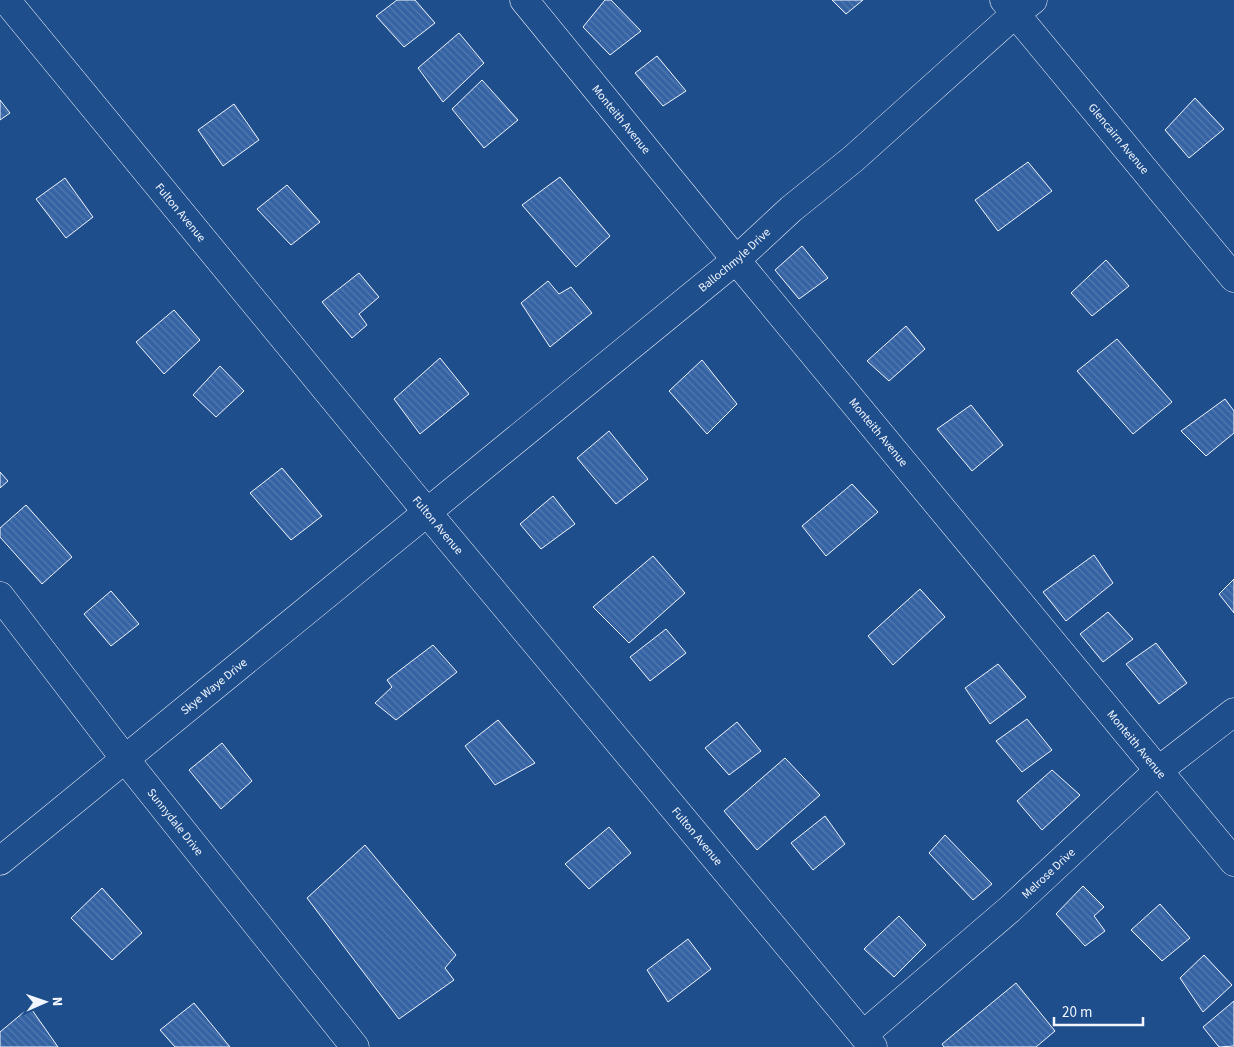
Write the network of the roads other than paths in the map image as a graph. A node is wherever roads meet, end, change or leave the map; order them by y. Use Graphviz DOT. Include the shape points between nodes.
graph roads {
  1 [pos="6,0"];
  2 [pos="524,0"];
  3 [pos="1017,5"];
  4 [pos="736,260"];
  5 [pos="1234,278"];
  6 [pos="426,511"];
  7 [pos="0,596"];
  8 [pos="1234,712"];
  9 [pos="125,758"];
  10 [pos="1159,770"];
  11 [pos="0,861"];
  12 [pos="1234,862"];
  13 [pos="868,1041"];
  14 [pos="355,1047"];
  1 -- 6 [label="street, Fulton Avenue"];
  2 -- 4 [label="street, Monteith Avenue"];
  3 -- 4 [label="street, Ballochmyle Drive" via="854,159 791,209"];
  3 -- 5 [label="street, Glencairn Avenue"];
  4 -- 6 [label="street, Ballochmyle Drive"];
  4 -- 10 [label="street, Monteith Avenue"];
  6 -- 9 [label="street, Skye Waye Drive"];
  6 -- 13 [label="street, Fulton Avenue"];
  7 -- 9 [label="street, Sunnydale Drive"];
  8 -- 10 [label="street, Melrose Drive"];
  9 -- 11 [label="street, Skye Waye Drive"];
  9 -- 14 [label="street, Sunnydale Drive"];
  10 -- 12 [label="street, Monteith Avenue"];
  10 -- 13 [label="street, Melrose Drive"];
}
